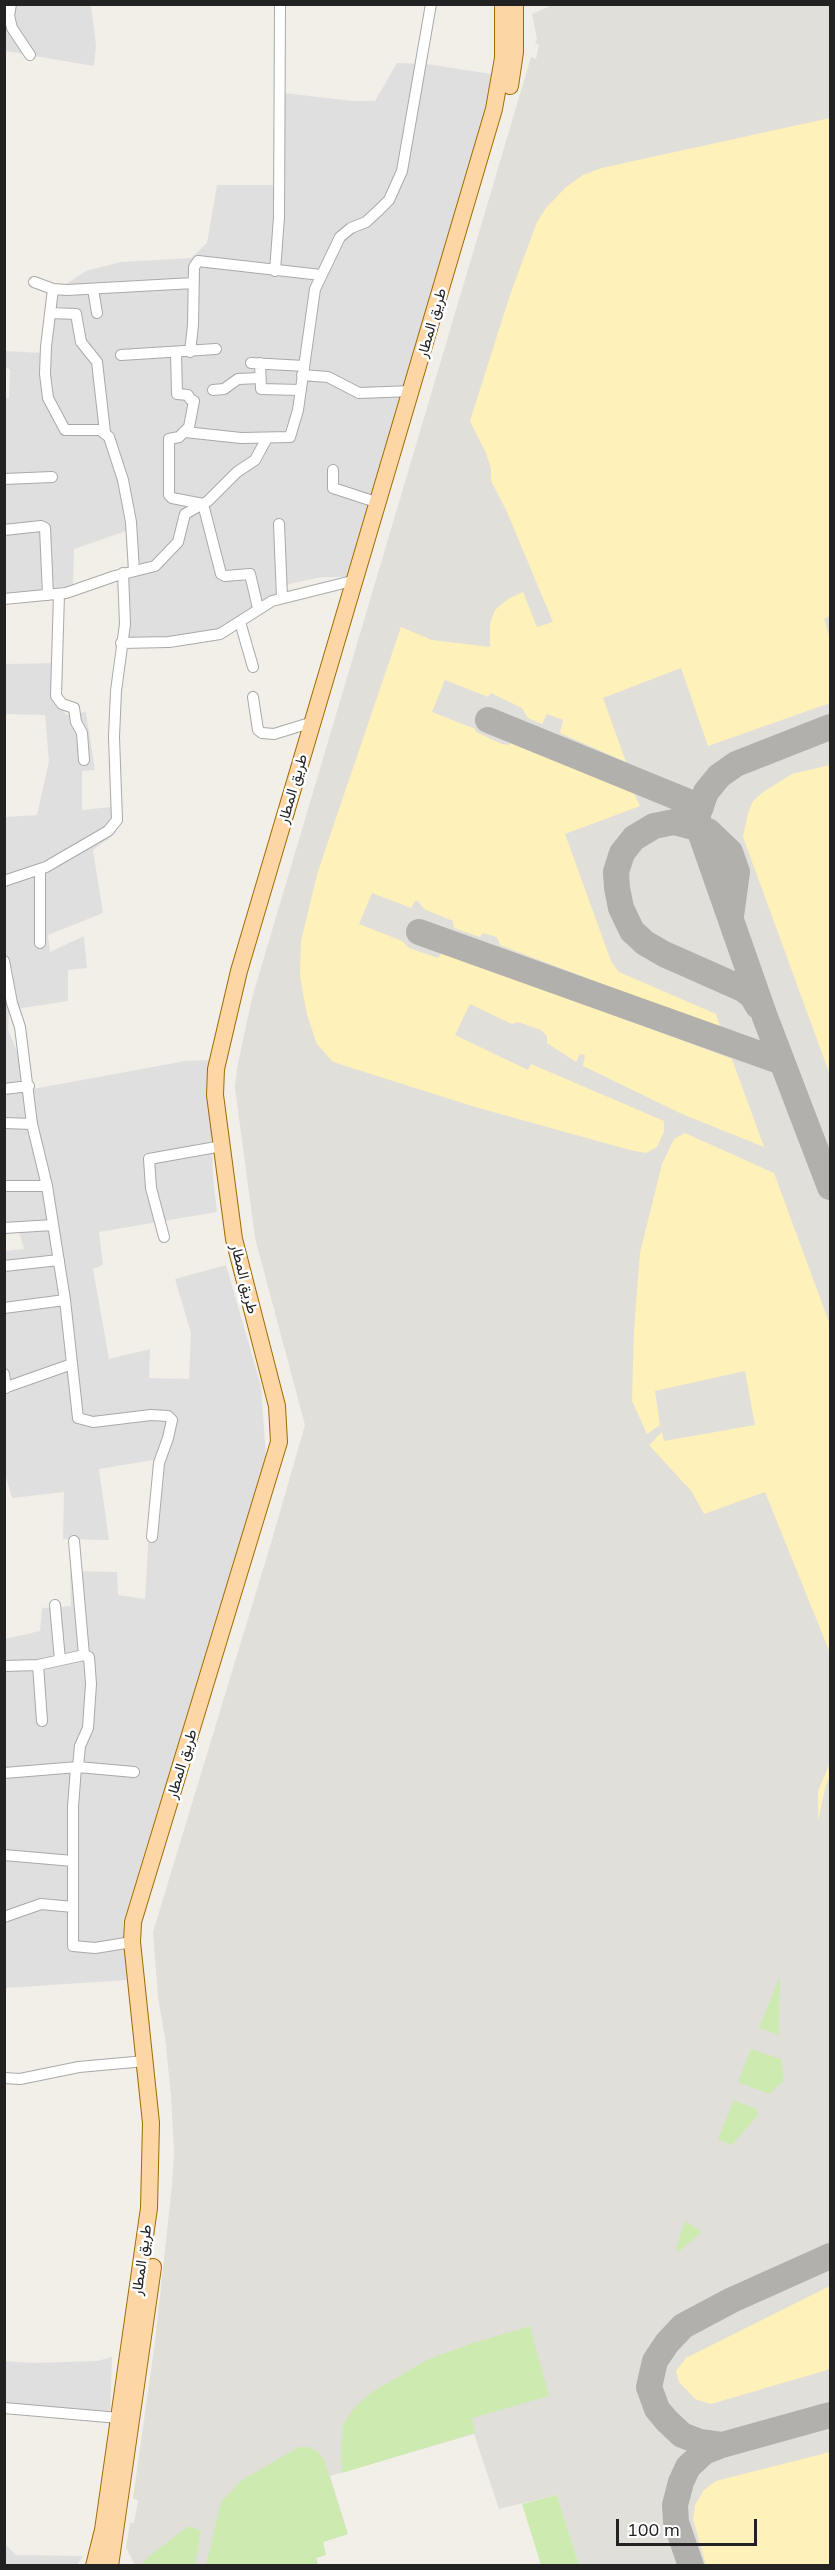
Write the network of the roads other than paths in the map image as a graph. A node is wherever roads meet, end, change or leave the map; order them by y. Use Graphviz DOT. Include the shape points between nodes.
graph roads {
  1 [pos="11,4"];
  2 [pos="280,4"];
  3 [pos="431,4"];
  4 [pos="503,4"];
  5 [pos="515,4"];
  6 [pos="7,17"];
  7 [pos="30,55"];
  8 [pos="275,271"];
  9 [pos="321,275"];
  10 [pos="34,282"];
  11 [pos="194,283"];
  12 [pos="53,289"];
  13 [pos="93,289"];
  14 [pos="50,313"];
  15 [pos="97,313"];
  16 [pos="216,349"];
  17 [pos="176,352"];
  18 [pos="190,352"];
  19 [pos="121,355"];
  20 [pos="303,370"];
  21 [pos="260,378"];
  22 [pos="213,390"];
  23 [pos="301,390"];
  24 [pos="412,391"];
  25 [pos="105,432"];
  26 [pos="185,432"];
  27 [pos="267,438"];
  28 [pos="333,470"];
  29 [pos="52,477"];
  30 [pos="4,478"];
  31 [pos="379,503"];
  32 [pos="203,504"];
  33 [pos="279,524"];
  34 [pos="4,530"];
  35 [pos="134,571"];
  36 [pos="123,573"];
  37 [pos="356,580"];
  38 [pos="60,594"];
  39 [pos="48,595"];
  40 [pos="282,598"];
  41 [pos="4,599"];
  42 [pos="258,608"];
  43 [pos="240,622"];
  44 [pos="121,643"];
  45 [pos="253,668"];
  46 [pos="332,679"];
  47 [pos="253,697"];
  48 [pos="313,722"];
  49 [pos="84,760"];
  50 [pos="40,870"];
  51 [pos="4,881"];
  52 [pos="40,943"];
  53 [pos="4,961"];
  54 [pos="29,1086"];
  55 [pos="4,1089"];
  56 [pos="4,1123"];
  57 [pos="32,1124"];
  58 [pos="222,1146"];
  59 [pos="4,1186"];
  60 [pos="47,1186"];
  61 [pos="53,1225"];
  62 [pos="4,1228"];
  63 [pos="164,1237"];
  64 [pos="59,1260"];
  65 [pos="4,1266"];
  66 [pos="65,1300"];
  67 [pos="4,1308"];
  68 [pos="72,1364"];
  69 [pos="4,1374"];
  70 [pos="5,1388"];
  71 [pos="152,1537"];
  72 [pos="74,1541"];
  73 [pos="55,1605"];
  74 [pos="84,1655"];
  75 [pos="60,1660"];
  76 [pos="38,1665"];
  77 [pos="4,1666"];
  78 [pos="42,1721"];
  79 [pos="77,1767"];
  80 [pos="134,1772"];
  81 [pos="4,1773"];
  82 [pos="4,1855"];
  83 [pos="73,1861"];
  84 [pos="73,1907"];
  85 [pos="4,1917"];
  86 [pos="132,1942"];
  87 [pos="141,1970"];
  88 [pos="145,2061"];
  89 [pos="4,2078"];
  90 [pos="4,2408"];
  91 [pos="119,2418"];
  92 [pos="94,2565"];
  93 [pos="110,2565"];
  1 -- 6 [label="street"];
  2 -- 8 [label="street"];
  3 -- 9 [label="street" via="399,179 379,210 340,237"];
  4 -- 24 [label="main road, طريق المطار" via="503,58 496,101"];
  5 -- 46 [label="main road, طريق المطار" via="515,52 506,104"];
  6 -- 7 [label="street"];
  8 -- 9 [label="street"];
  8 -- 11 [label="street" via="202,260 195,263"];
  9 -- 20 [label="street" via="313,295 309,348"];
  10 -- 12 [label="street"];
  11 -- 13 [label="street"];
  11 -- 18 [label="street"];
  12 -- 13 [label="street"];
  12 -- 14 [label="street"];
  13 -- 15 [label="street"];
  14 -- 25 [label="street" via="76,314 81,342 98,362"];
  14 -- 25 [label="street" via="45,374 48,398 65,430"];
  16 -- 18 [label="street"];
  17 -- 18 [label="street"];
  17 -- 19 [label="street"];
  17 -- 26 [label="street" via="177,394 199,399"];
  20 -- 21 [label="street" via="255,363"];
  20 -- 23 [label="street"];
  20 -- 24 [label="street" via="328,377 359,393"];
  21 -- 22 [label="street" via="238,379 224,389"];
  21 -- 23 [label="street" via="261,389"];
  23 -- 27 [label="street" via="290,437"];
  24 -- 31 [label="main road, طريق المطار"];
  25 -- 35 [label="street" via="123,480"];
  26 -- 27 [label="street"];
  26 -- 32 [label="street" via="169,439 169,495"];
  27 -- 32 [label="street" via="257,458"];
  28 -- 31 [label="street" via="333,488"];
  29 -- 30 [label="street"];
  31 -- 37 [label="main road, طريق المطار"];
  32 -- 35 [label="street" via="183,517 178,542 158,564"];
  32 -- 42 [label="street" via="219,570 223,576 250,574"];
  33 -- 40 [label="street"];
  34 -- 39 [label="street" via="45,528"];
  35 -- 36 [label="street"];
  36 -- 38 [label="street"];
  36 -- 44 [label="street" via="125,624"];
  37 -- 40 [label="street"];
  37 -- 46 [label="main road, طريق المطار"];
  38 -- 39 [label="street"];
  38 -- 49 [label="street" via="56,696 62,704 74,708 82,733"];
  39 -- 41 [label="street"];
  40 -- 42 [label="street"];
  42 -- 43 [label="street"];
  43 -- 44 [label="street" via="208,637"];
  43 -- 45 [label="street"];
  44 -- 50 [label="street" via="114,737 117,820 108,831"];
  46 -- 48 [label="main road, طريق المطار"];
  46 -- 87 [label="main road, طريق المطار" via="250,974 226,1082 246,1245 287,1400 290,1447 144,1924"];
  47 -- 48 [label="street" via="258,730 262,733 274,734"];
  48 -- 58 [label="main road, طريق المطار" via="239,971 219,1056 215,1095"];
  50 -- 51 [label="street"];
  50 -- 52 [label="street"];
  53 -- 54 [label="street"];
  54 -- 55 [label="street"];
  54 -- 57 [label="street"];
  56 -- 57 [label="street"];
  57 -- 60 [label="street"];
  58 -- 63 [label="street" via="149,1159 151,1188"];
  58 -- 86 [label="main road, طريق المطار" via="237,1255 277,1406 279,1442 133,1922"];
  59 -- 60 [label="street"];
  60 -- 61 [label="street"];
  61 -- 62 [label="street"];
  61 -- 64 [label="street"];
  64 -- 65 [label="street"];
  64 -- 66 [label="street"];
  66 -- 67 [label="street"];
  66 -- 68 [label="street"];
  68 -- 70 [label="street"];
  68 -- 71 [label="street" via="79,1420 149,1415 168,1416 172,1420 159,1463"];
  69 -- 70 [label="street"];
  72 -- 74 [label="street"];
  73 -- 75 [label="street"];
  74 -- 75 [label="street"];
  74 -- 79 [label="street" via="90,1660 91,1684 88,1728"];
  75 -- 76 [label="street"];
  76 -- 77 [label="street"];
  76 -- 78 [label="street"];
  79 -- 80 [label="street"];
  79 -- 81 [label="street"];
  79 -- 83 [label="street" via="72,1807"];
  82 -- 83 [label="street"];
  83 -- 84 [label="street"];
  84 -- 85 [label="street" via="41,1904"];
  84 -- 86 [label="street" via="75,1947"];
  86 -- 87 [label="main road, طريق المطار"];
  87 -- 88 [label="main road, طريق المطار"];
  87 -- 93 [label="main road, طريق المطار" via="160,2093 162,2179"];
  88 -- 89 [label="street"];
  88 -- 91 [label="main road, طريق المطار" via="151,2123 149,2208"];
  90 -- 91 [label="street"];
  91 -- 92 [label="main road, طريق المطار" via="103,2530"];
}
